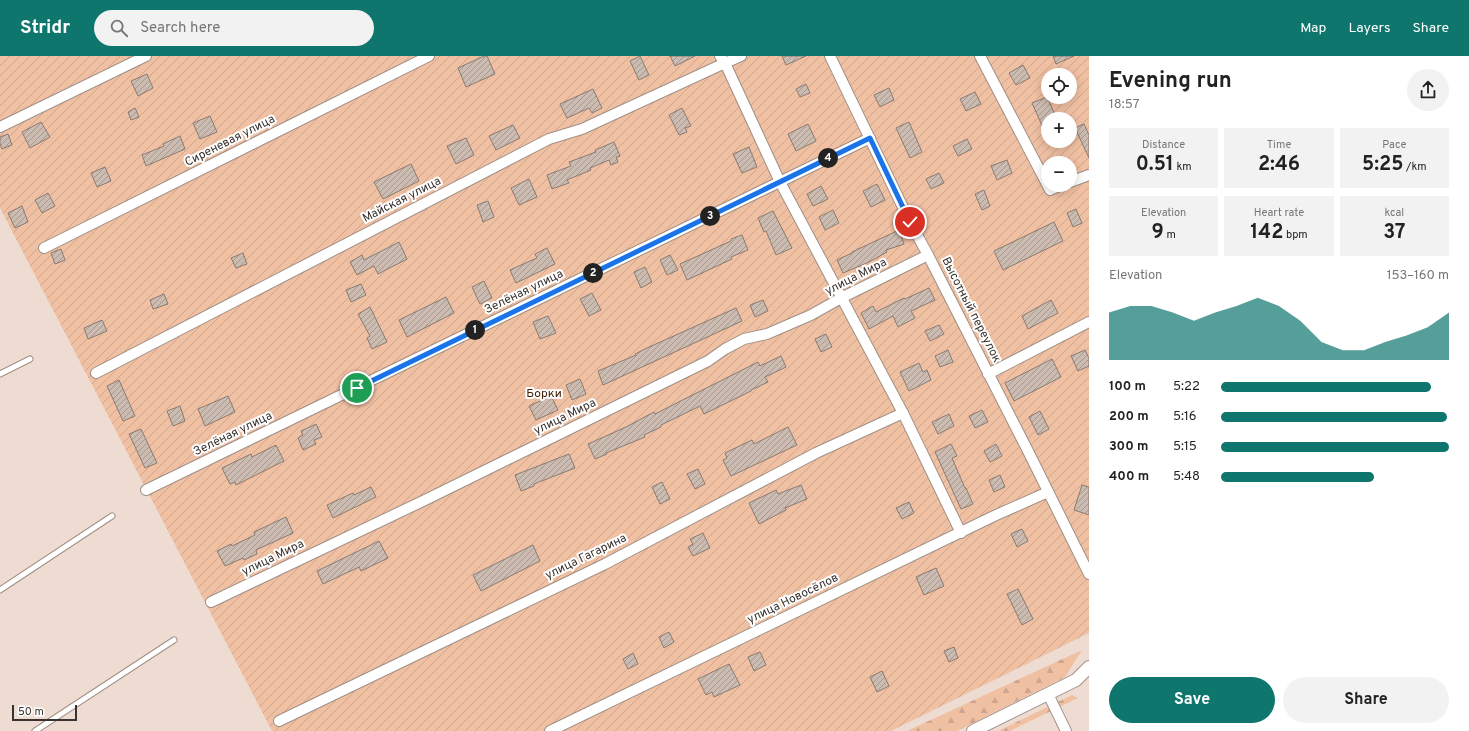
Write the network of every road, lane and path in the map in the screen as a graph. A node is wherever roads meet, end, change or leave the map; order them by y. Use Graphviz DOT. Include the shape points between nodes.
graph roads {
  1 [pos="146,56"];
  2 [pos="429,56"];
  3 [pos="741,56"];
  4 [pos="830,56"];
  5 [pos="980,56"];
  6 [pos="722,60"];
  7 [pos="0,127"];
  8 [pos="870,138"];
  9 [pos="1041,173"];
  10 [pos="1089,175"];
  11 [pos="1077,179"];
  12 [pos="780,182"];
  13 [pos="44,248"];
  14 [pos="928,255"];
  15 [pos="843,297"];
  16 [pos="1089,322"];
  17 [pos="30,359"];
  18 [pos="96,373"];
  19 [pos="0,374"];
  20 [pos="988,374"];
  21 [pos="903,413"];
  22 [pos="146,490"];
  23 [pos="1048,492"];
  24 [pos="112,516"];
  25 [pos="961,533"];
  26 [pos="1089,574"];
  27 [pos="0,590"];
  28 [pos="211,602"];
  29 [pos="174,640"];
  30 [pos="1089,668"];
  31 [pos="1048,694"];
  32 [pos="279,721"];
  33 [pos="35,731"];
  34 [pos="550,731"];
  35 [pos="973,731"];
  36 [pos="1066,731"];
  1 -- 7 [label="street"];
  2 -- 13 [label="street, Сиреневая улица"];
  3 -- 6 [label="street"];
  4 -- 8 [label="street, Высотный переулок"];
  5 -- 9 [label="street"];
  6 -- 12 [label="street"];
  6 -- 18 [label="street, Майская улица" via="582,129 549,139"];
  8 -- 12 [label="street, Зелёная улица"];
  8 -- 14 [label="street, Высотный переулок"];
  10 -- 11 [label="street"];
  12 -- 15 [label="street"];
  12 -- 22 [label="street, Зелёная улица"];
  14 -- 15 [label="street, улица Мира"];
  14 -- 20 [label="street, Высотный переулок"];
  15 -- 21 [label="street"];
  15 -- 28 [label="street, улица Мира" via="767,334 744,339 708,361"];
  16 -- 20 [label="street"];
  17 -- 19 [label="lane"];
  20 -- 23 [label="street, Высотный переулок"];
  21 -- 25 [label="street"];
  21 -- 32 [label="street, улица Гагарина" via="816,453 605,564"];
  23 -- 25 [label="street, улица Новосёлов"];
  23 -- 26 [label="street, Высотный переулок"];
  24 -- 27 [label="lane"];
  25 -- 34 [label="street, улица Новосёлов"];
  29 -- 33 [label="lane"];
  30 -- 31 [label="street" via="1076,680"];
  31 -- 35 [label="street"];
  31 -- 36 [label="street"];
}
